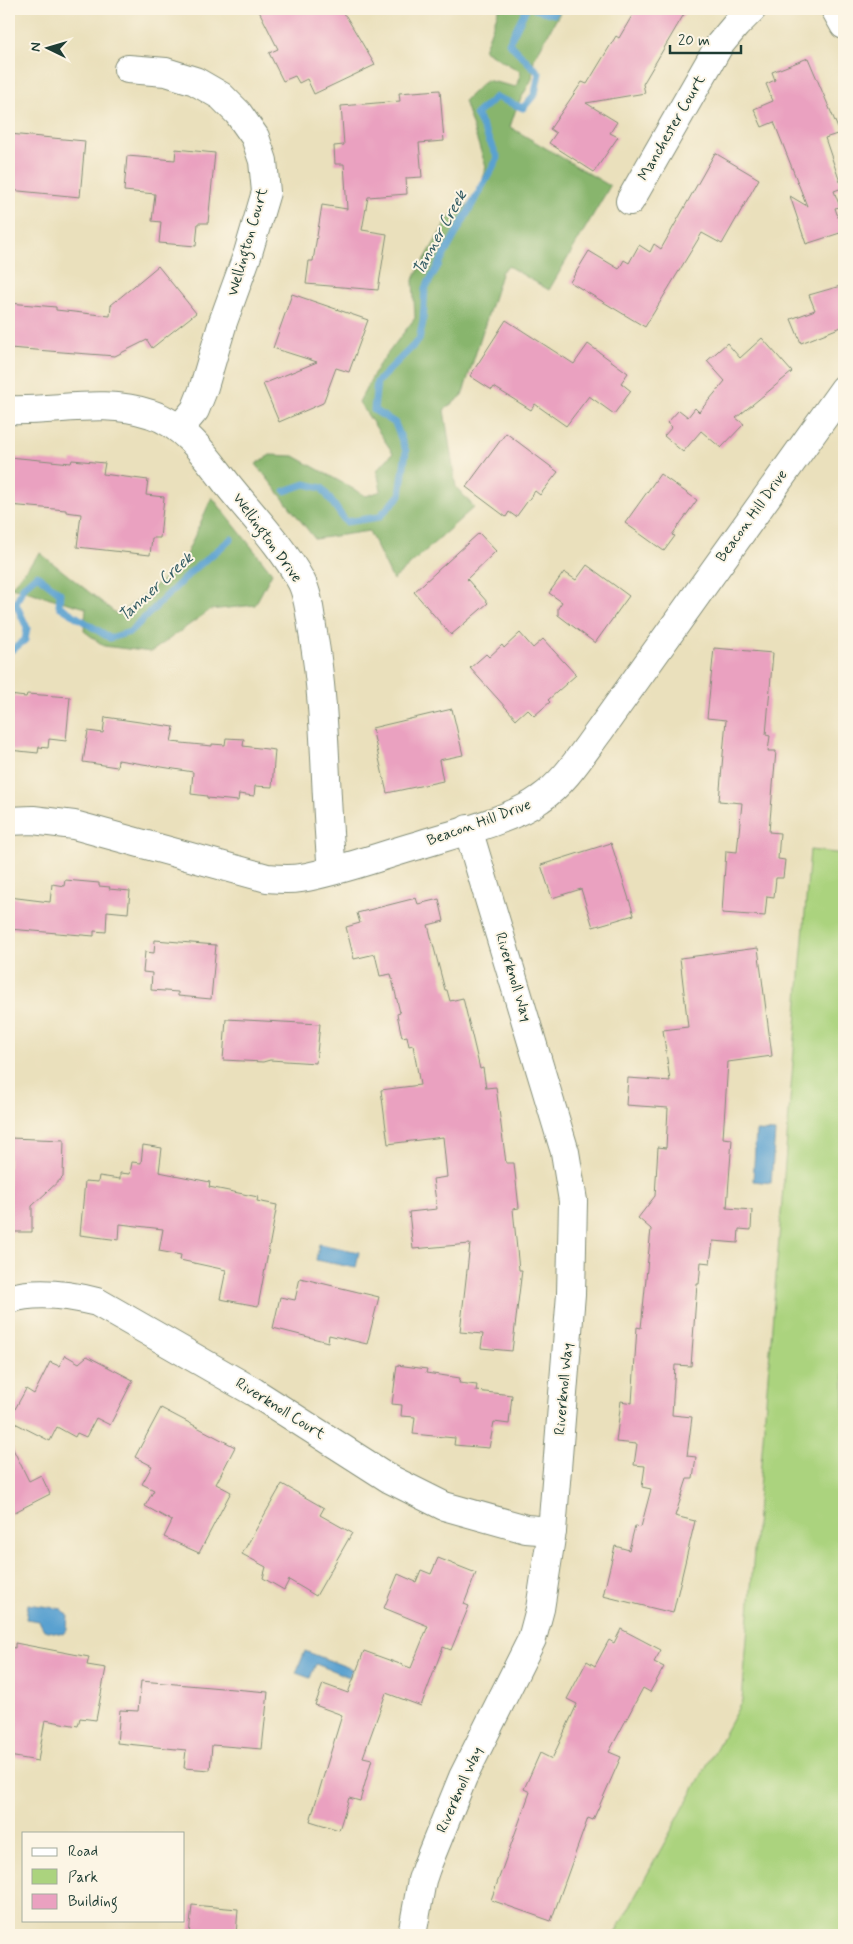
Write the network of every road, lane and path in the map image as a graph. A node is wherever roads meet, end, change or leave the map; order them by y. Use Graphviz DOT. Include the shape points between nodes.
graph roads {
  1 [pos="752,9"];
  2 [pos="835,9"];
  3 [pos="844,25"];
  4 [pos="128,68"];
  5 [pos="630,201"];
  6 [pos="844,389"];
  7 [pos="9,410"];
  8 [pos="179,429"];
  9 [pos="9,821"];
  10 [pos="468,829"];
  11 [pos="332,870"];
  12 [pos="9,1299"];
  13 [pos="552,1531"];
  14 [pos="412,1935"];
  1 -- 5 [label="street, Manchester Court" via="720,44"];
  2 -- 3 [label="street"];
  4 -- 8 [label="street, Wellington Court" via="166,72 194,81 221,96 238,112 255,138 263,161 266,192 248,253 223,322 204,390 195,410"];
  6 -- 10 [label="street, Beacon Hill Drive" via="564,777 538,801"];
  7 -- 8 [label="street, Wellington Drive" via="117,406 153,414"];
  8 -- 11 [label="street, Wellington Drive" via="207,458 302,582 318,662"];
  9 -- 11 [label="street, Beacon Hill Drive" via="74,825 267,878 301,878"];
  10 -- 11 [label="street, Beacon Hill Drive"];
  10 -- 13 [label="street, Riverknoll Way" via="562,1141 573,1201 572,1294"];
  12 -- 13 [label="street, Riverknoll Court" via="51,1294 97,1302 254,1392 390,1479 444,1506 526,1529"];
  13 -- 14 [label="street, Riverknoll Way" via="532,1639 462,1777 422,1880"];
}
